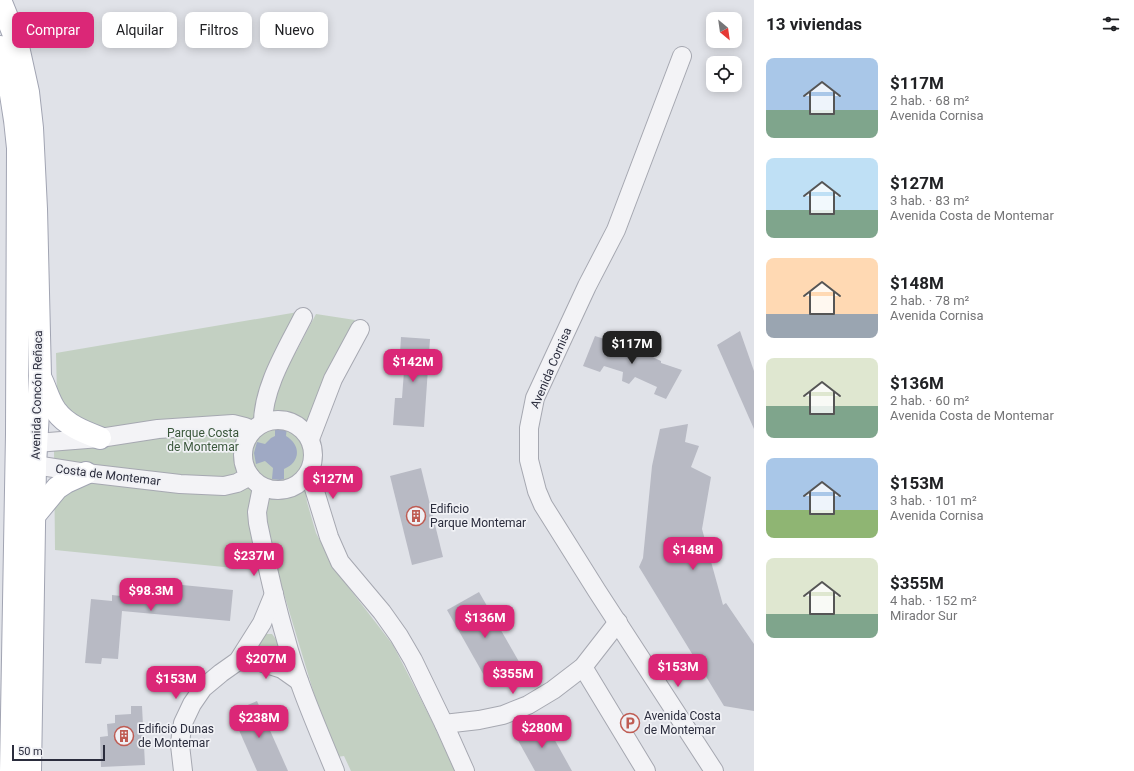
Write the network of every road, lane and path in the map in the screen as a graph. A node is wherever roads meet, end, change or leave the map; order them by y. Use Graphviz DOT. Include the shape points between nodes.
graph roads {
  1 [pos="0,0"];
  2 [pos="0,47"];
  3 [pos="682,56"];
  4 [pos="303,317"];
  5 [pos="360,329"];
  6 [pos="40,376"];
  7 [pos="258,426"];
  8 [pos="100,438"];
  9 [pos="310,439"];
  10 [pos="26,446"];
  11 [pos="35,465"];
  12 [pos="309,472"];
  13 [pos="86,473"];
  14 [pos="256,481"];
  15 [pos="34,516"];
  16 [pos="274,594"];
  17 [pos="618,622"];
  18 [pos="238,661"];
  19 [pos="582,667"];
  20 [pos="299,681"];
  21 [pos="444,724"];
  22 [pos="11,771"];
  23 [pos="30,771"];
  24 [pos="183,771"];
  25 [pos="335,771"];
  26 [pos="465,771"];
  27 [pos="646,771"];
  28 [pos="714,771"];
  1 -- 6 [label="main road, Avenida Concón Reñaca" via="24,67 32,128"];
  2 -- 10 [label="main road, Avenida Concón Reñaca" via="15,113 18,148"];
  3 -- 17 [label="street, Avenida Cornisa" via="616,230 535,398 529,428 532,475 543,505"];
  4 -- 7 [label="street" via="278,368"];
  5 -- 9 [label="street" via="333,380"];
  6 -- 8 [label="main road" via="55,410 64,420 78,430"];
  6 -- 10 [label="main road, Avenida Concón Reñaca"];
  7 -- 8 [label="street" via="245,427 233,424 158,429"];
  7 -- 9 [label="street" via="274,420 285,420 304,430"];
  7 -- 14 [label="street" via="245,443 242,458 245,468"];
  8 -- 10 [label="street"];
  9 -- 12 [label="street" via="314,450"];
  10 -- 11 [label="main road, Avenida Concón Reñaca"];
  10 -- 22 [label="main road, Avenida Concón Reñaca"];
  11 -- 13 [label="street, Costa de Montemar"];
  11 -- 15 [label="main road, Avenida Concón Reñaca"];
  12 -- 14 [label="street" via="303,481 283,490 272,490"];
  12 -- 21 [label="street" via="329,537 340,562 399,636"];
  13 -- 14 [label="street, Costa de Montemar" via="180,484 224,486"];
  13 -- 15 [label="main road" via="57,488"];
  14 -- 16 [label="street" via="258,523"];
  15 -- 23 [label="main road, Avenida Concón Reñaca"];
  16 -- 18 [label="street" via="262,623"];
  16 -- 20 [label="street"];
  17 -- 19 [label="street"];
  17 -- 28 [label="street, Avenida Cornisa"];
  18 -- 20 [label="street" via="260,662 282,669"];
  18 -- 24 [label="street" via="203,688 187,712 181,735"];
  19 -- 21 [label="street" via="553,690 528,705 503,715"];
  19 -- 27 [label="street"];
  20 -- 25 [label="street"];
  21 -- 26 [label="street"];
}
